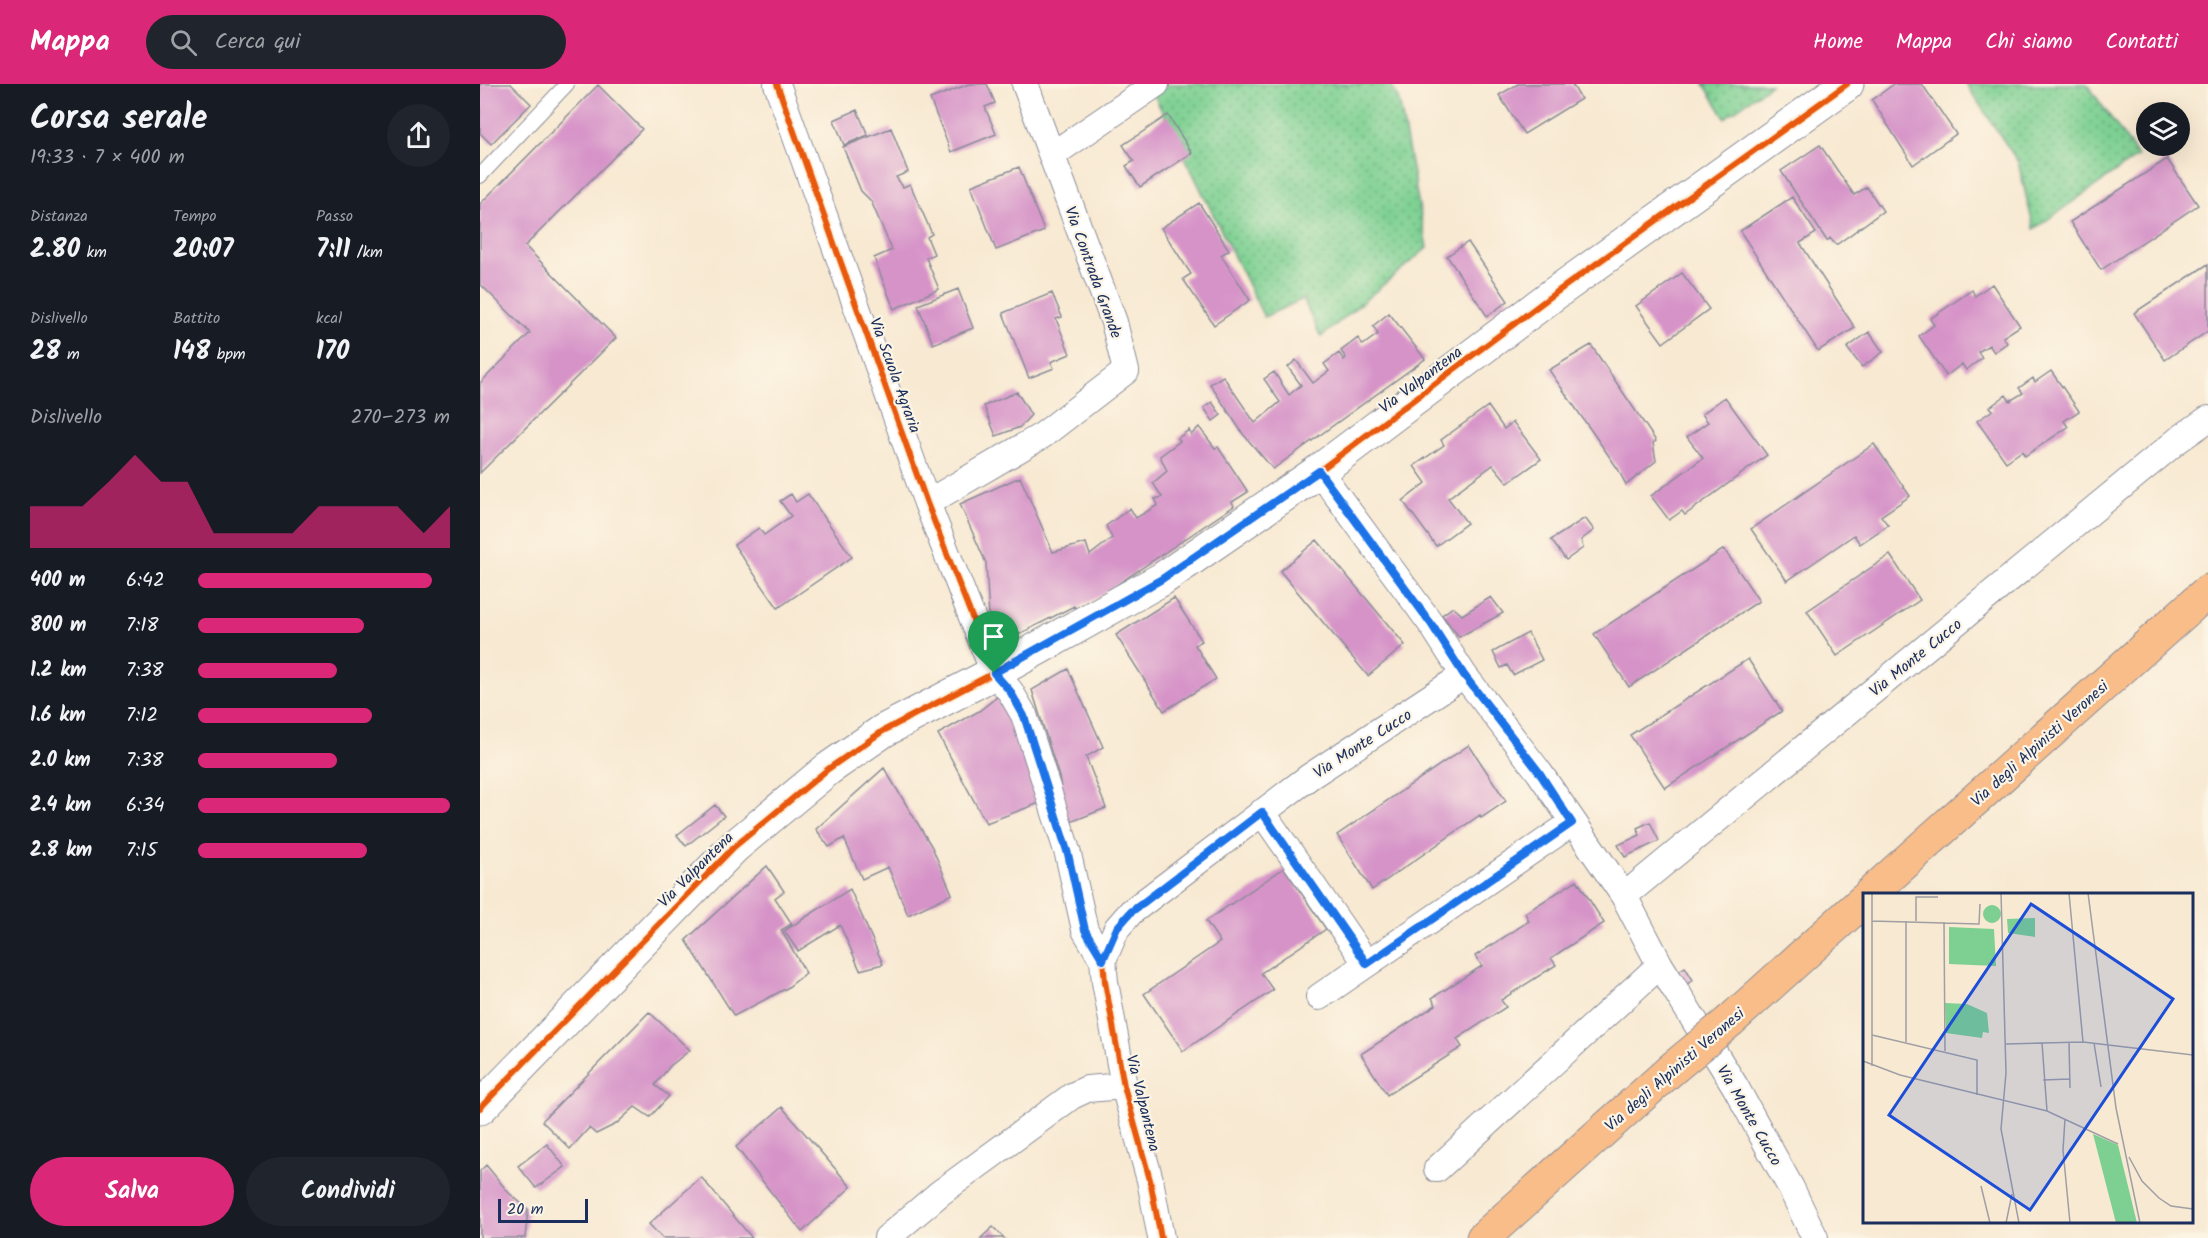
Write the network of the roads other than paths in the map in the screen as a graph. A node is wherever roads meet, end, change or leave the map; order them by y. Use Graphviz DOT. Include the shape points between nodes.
graph roads {
  1 [pos="567,84"];
  2 [pos="777,84"];
  3 [pos="1025,84"];
  4 [pos="1156,84"];
  5 [pos="1847,84"];
  6 [pos="1052,155"];
  7 [pos="480,176"];
  8 [pos="2208,419"];
  9 [pos="1319,471"];
  10 [pos="927,503"];
  11 [pos="2208,591"];
  12 [pos="994,673"];
  13 [pos="1464,675"];
  14 [pos="1262,812"];
  15 [pos="1572,823"];
  16 [pos="1871,893"];
  17 [pos="1624,896"];
  18 [pos="1863,901"];
  19 [pos="1103,960"];
  20 [pos="1367,964"];
  21 [pos="1660,965"];
  22 [pos="1319,997"];
  23 [pos="518,1069"];
  24 [pos="480,1085"];
  25 [pos="1124,1086"];
  26 [pos="480,1108"];
  27 [pos="1437,1168"];
  28 [pos="887,1238"];
  29 [pos="1161,1238"];
  30 [pos="1483,1238"];
  31 [pos="1815,1238"];
  1 -- 7 [label="lane"];
  2 -- 10 [label="street, Via Scuola Agraria"];
  3 -- 6 [label="street, Via Contrada Grande"];
  4 -- 6 [label="street"];
  5 -- 9 [label="street, Via Valpantena" via="1554,294"];
  6 -- 10 [label="street, Via Contrada Grande" via="1114,322 1126,371 1043,435"];
  8 -- 17 [label="street, Via Monte Cucco"];
  9 -- 12 [label="street, Via Valpantena" via="1162,579"];
  9 -- 13 [label="street, Via Monte Cucco"];
  10 -- 12 [label="street, Via Scuola Agraria"];
  11 -- 16 [label="highway, Via degli Alpinisti Veronesi"];
  12 -- 19 [label="street, Via Valpantena" via="1024,716 1068,854 1085,930"];
  12 -- 23 [label="street, Via Valpantena" via="883,731 828,769 734,847"];
  13 -- 14 [label="street, Via Monte Cucco"];
  13 -- 15 [label="street, Via Monte Cucco" via="1539,772"];
  14 -- 19 [label="street, Via Monte Cucco" via="1131,912 1117,928"];
  14 -- 20 [label="street"];
  15 -- 17 [label="street, Via Monte Cucco"];
  15 -- 20 [label="street"];
  17 -- 21 [label="street, Via Monte Cucco"];
  18 -- 30 [label="highway, Via degli Alpinisti Veronesi, bridge"];
  19 -- 25 [label="street, Via Valpantena"];
  20 -- 22 [label="street"];
  21 -- 27 [label="street"];
  21 -- 31 [label="street, Via Monte Cucco" via="1735,1086"];
  23 -- 24 [label="street"];
  23 -- 26 [label="street, Via Valpantena"];
  25 -- 28 [label="street, Via Valpantena" via="1087,1089 1072,1096 940,1193"];
  25 -- 29 [label="street, Via Valpantena" via="1150,1180"];
}
